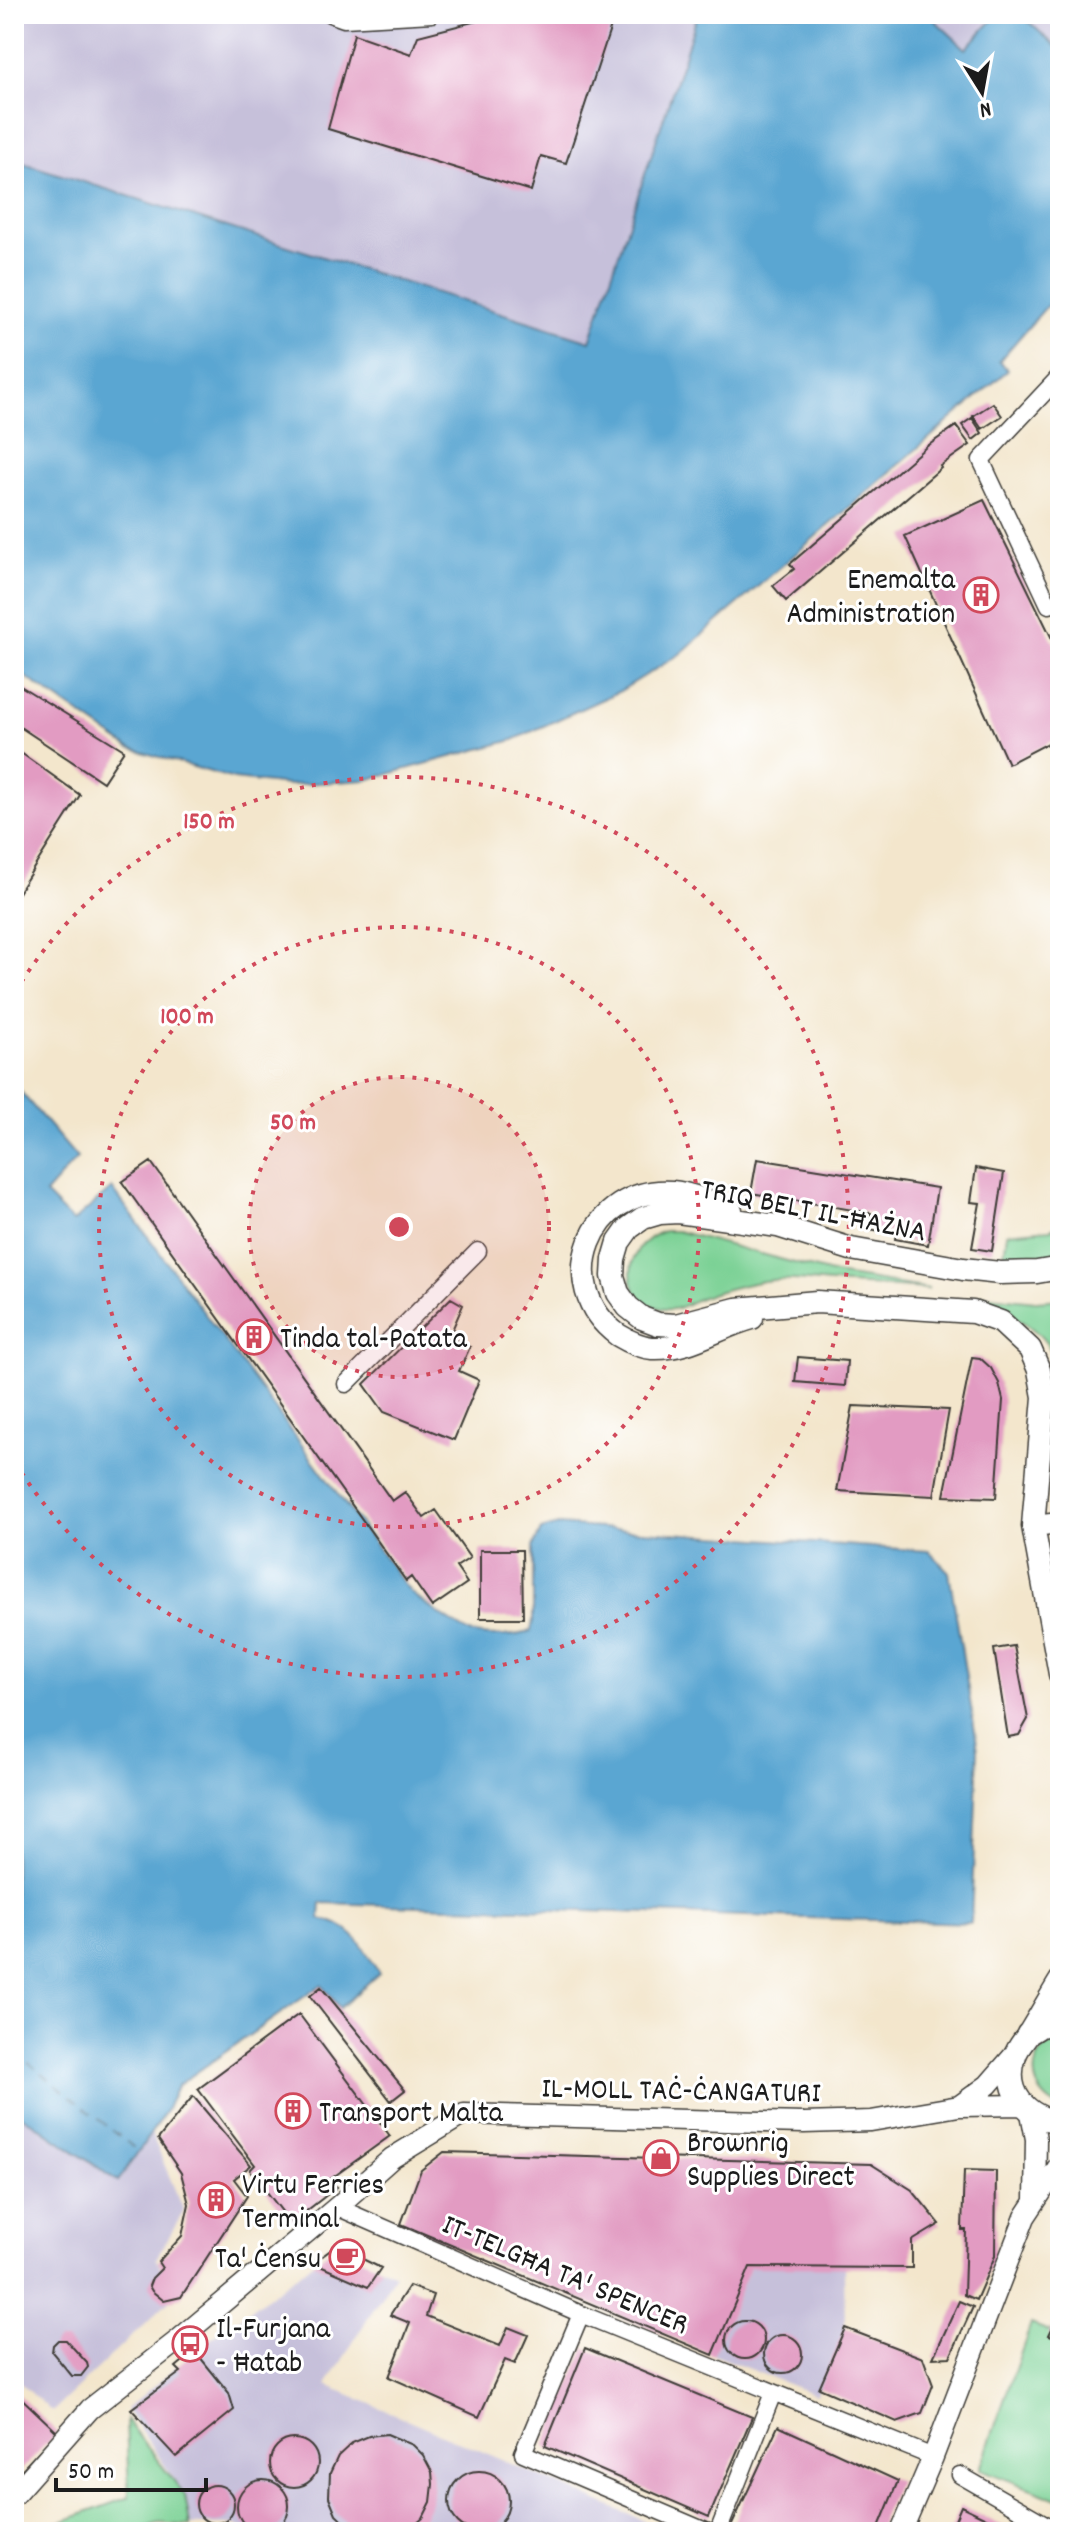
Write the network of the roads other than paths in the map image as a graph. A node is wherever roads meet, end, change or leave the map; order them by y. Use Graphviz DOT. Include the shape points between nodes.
graph roads {
  1 [pos="330,14"];
  2 [pos="432,14"];
  3 [pos="1060,376"];
  4 [pos="1060,602"];
  5 [pos="478,1251"];
  6 [pos="1060,1268"];
  7 [pos="346,1384"];
  8 [pos="1060,1523"];
  9 [pos="1033,1526"];
  10 [pos="1060,1674"];
  11 [pos="1060,1981"];
  12 [pos="1060,2022"];
  13 [pos="1028,2034"];
  14 [pos="1015,2054"];
  15 [pos="959,2106"];
  16 [pos="1027,2109"];
  17 [pos="1060,2122"];
  18 [pos="1060,2164"];
  19 [pos="1035,2199"];
  20 [pos="337,2207"];
  21 [pos="581,2314"];
  22 [pos="773,2393"];
  23 [pos="933,2457"];
  24 [pos="960,2475"];
  25 [pos="14,2495"];
  26 [pos="708,2532"];
  27 [pos="718,2532"];
  28 [pos="901,2532"];
  29 [pos="1059,2532"];
  1 -- 2 [label="street" via="344,19"];
  3 -- 4 [label="street" via="981,460 1049,605"];
  5 -- 7 [label="street"];
  6 -- 9 [label="main road, TRIQ BELT IL-ĦAŻNA" via="1000,1273 963,1269 851,1249 778,1226 678,1212 643,1218 624,1235 614,1259 613,1276 628,1307 642,1318 667,1325 736,1309 817,1302 973,1312 1001,1322 1030,1349 1044,1397"];
  8 -- 9 [label="street"];
  9 -- 10 [label="main road, TRIQ BELT IL-ĦAŻNA"];
  11 -- 13 [label="main road"];
  12 -- 13 [label="main road"];
  13 -- 14 [label="main road"];
  14 -- 15 [label="street, IL-MOLL TAĊ-ĊANGATURI" via="988,2085"];
  14 -- 16 [label="main road" via="1012,2080"];
  15 -- 16 [label="street, IL-MOLL TAĊ-ĊANGATURI"];
  15 -- 20 [label="street, IL-MOLL TAĊ-ĊANGATURI" via="871,2121 804,2123 464,2114 392,2158"];
  16 -- 17 [label="main road"];
  16 -- 19 [label="street" via="1036,2139"];
  18 -- 19 [label="street"];
  19 -- 23 [label="street"];
  20 -- 21 [label="street, IT-TELGĦA TA' SPENCER"];
  20 -- 25 [label="street, IL-MOLL TAĊ-ĊANGATURI" via="90,2409"];
  21 -- 22 [label="street, IT-TELGĦA TA' SPENCER"];
  21 -- 26 [label="street" via="523,2453"];
  22 -- 23 [label="street, IT-TELGĦA TA' SPENCER"];
  22 -- 27 [label="street"];
  23 -- 28 [label="street"];
  24 -- 29 [label="street"];
}
